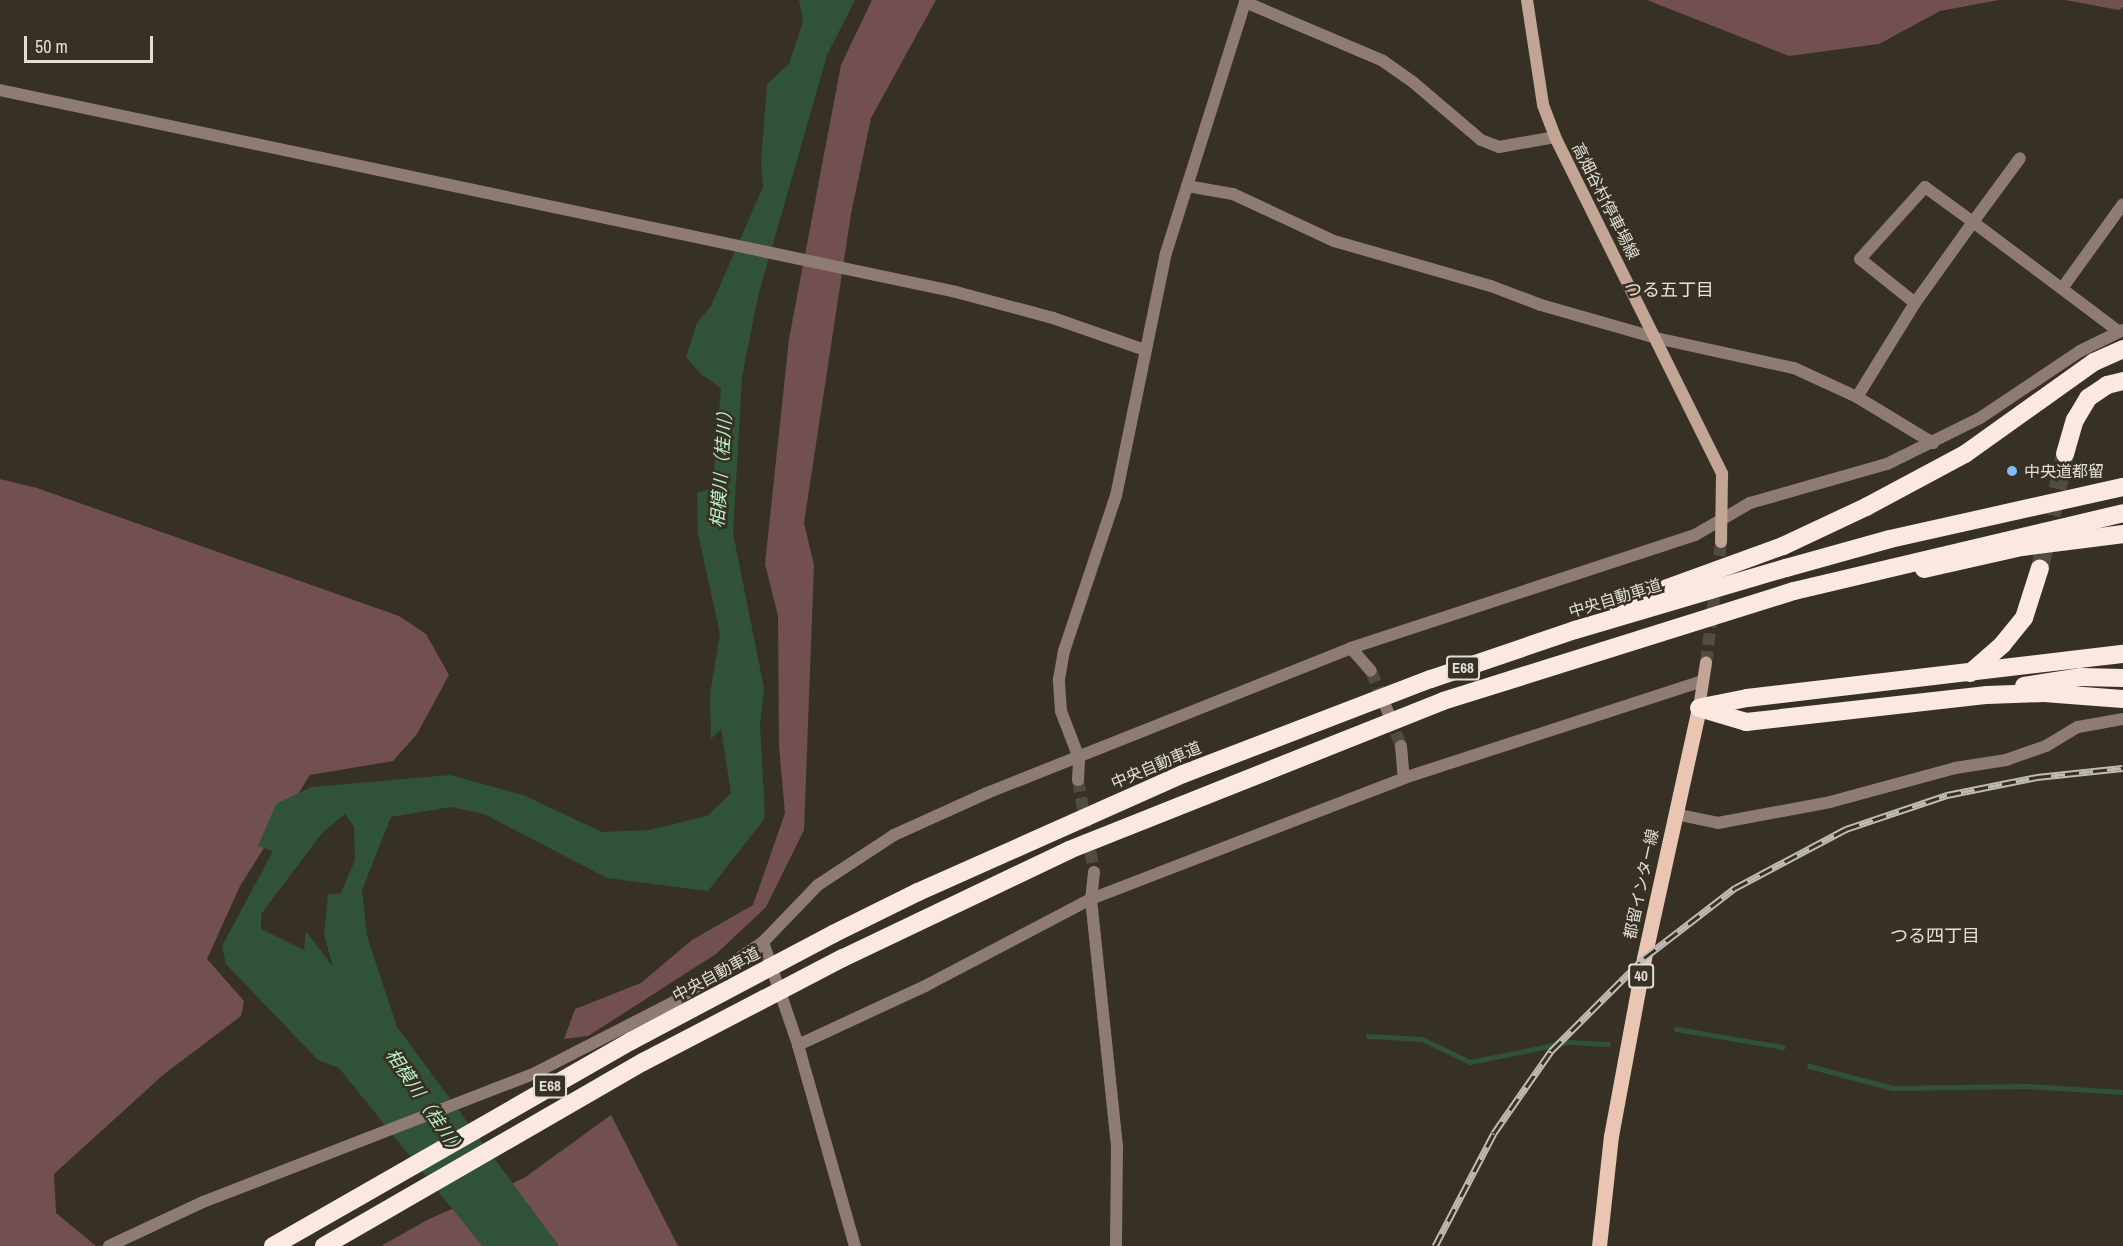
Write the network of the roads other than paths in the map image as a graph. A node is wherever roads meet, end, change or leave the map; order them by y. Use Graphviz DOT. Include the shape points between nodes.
graph roads {
  1 [pos="1527,0"];
  2 [pos="0,90"];
  3 [pos="1555,137"];
  4 [pos="2019,158"];
  5 [pos="1187,186"];
  6 [pos="2123,204"];
  7 [pos="1973,222"];
  8 [pos="2063,287"];
  9 [pos="1915,303"];
  10 [pos="2121,337"];
  11 [pos="1656,338"];
  12 [pos="1145,350"];
  13 [pos="2123,381"];
  14 [pos="1857,397"];
  15 [pos="1933,442"];
  16 [pos="2065,454"];
  17 [pos="2123,487"];
  18 [pos="2123,513"];
  19 [pos="1723,518"];
  20 [pos="2123,534"];
  21 [pos="1721,542"];
  22 [pos="2040,568"];
  23 [pos="1794,591"];
  24 [pos="1351,648"];
  25 [pos="2123,654"];
  26 [pos="1706,663"];
  27 [pos="1371,671"];
  28 [pos="1970,673"];
  29 [pos="2123,678"];
  30 [pos="1431,679"];
  31 [pos="1703,681"];
  32 [pos="1987,695"];
  33 [pos="2123,699"];
  34 [pos="1699,708"];
  35 [pos="2123,719"];
  36 [pos="1401,746"];
  37 [pos="1079,758"];
  38 [pos="1404,778"];
  39 [pos="1078,780"];
  40 [pos="1675,814"];
  41 [pos="1094,872"];
  42 [pos="1091,899"];
  43 [pos="763,942"];
  44 [pos="798,1045"];
  45 [pos="109,1246"];
  46 [pos="273,1246"];
  47 [pos="324,1246"];
  48 [pos="855,1246"];
  49 [pos="1116,1246"];
  50 [pos="1599,1246"];
  1 -- 3 [label="main road, 高畑谷村停車場線" via="1543,105"];
  2 -- 12 [label="street" via="967,295"];
  3 -- 5 [label="street" via="1499,147 1481,140 1383,61 1245,3"];
  3 -- 11 [label="main road, 高畑谷村停車場線"];
  4 -- 7 [label="street"];
  5 -- 11 [label="street" via="1233,194 1358,249"];
  5 -- 12 [label="street" via="1166,253"];
  6 -- 8 [label="street"];
  7 -- 8 [label="street"];
  7 -- 9 [label="street"];
  7 -- 9 [label="street" via="1925,187 1860,259"];
  8 -- 10 [label="street"];
  9 -- 14 [label="street"];
  10 -- 15 [label="street" via="2080,351 1980,418"];
  10 -- 30 [label="highway" via="2094,362 1965,454 1804,536"];
  11 -- 14 [label="street" via="1794,368"];
  11 -- 19 [label="main road, 高畑谷村停車場線" via="1722,474"];
  12 -- 37 [label="street" via="1116,496 1064,651 1059,679 1061,711"];
  13 -- 16 [label="highway" via="2107,385 2088,398 2075,420"];
  14 -- 15 [label="street"];
  15 -- 19 [label="street" via="1887,464 1750,503"];
  17 -- 30 [label="highway, 中央自動車道 / E68" via="1901,537 1786,568 1575,630"];
  18 -- 23 [label="highway, E68"];
  19 -- 21 [label="main road, 高畑谷村停車場線"];
  19 -- 24 [label="street" via="1695,535"];
  20 -- 23 [label="highway" via="2022,547 1952,564"];
  22 -- 28 [label="highway" via="2024,618 2002,645"];
  23 -- 47 [label="highway, E68, bridge" via="1586,654 1357,732 1069,850 843,958 643,1062"];
  24 -- 27 [label="street"];
  24 -- 37 [label="street"];
  25 -- 28 [label="highway"];
  26 -- 31 [label="main road"];
  28 -- 34 [label="highway" via="1747,698"];
  29 -- 32 [label="highway" via="2049,681"];
  30 -- 46 [label="highway, 中央自動車道 / E68, bridge" via="1172,778 833,934 466,1133"];
  31 -- 34 [label="main road"];
  31 -- 38 [label="street"];
  32 -- 33 [label="highway" via="2044,693"];
  32 -- 34 [label="highway" via="1746,722"];
  34 -- 40 [label="main road, 都留インター線 / 40"];
  35 -- 40 [label="street" via="2078,727 2046,746 2006,760 1955,768 1820,805 1718,823"];
  36 -- 38 [label="street"];
  37 -- 39 [label="street"];
  37 -- 43 [label="street" via="894,835 818,885"];
  38 -- 42 [label="street"];
  40 -- 50 [label="main road, 都留インター線 / 40" via="1611,1136"];
  41 -- 42 [label="street"];
  42 -- 44 [label="street" via="927,985"];
  42 -- 49 [label="street" via="1117,1147"];
  43 -- 44 [label="street"];
  43 -- 45 [label="street" via="672,1003 535,1073 203,1202"];
  44 -- 48 [label="street"];
}
